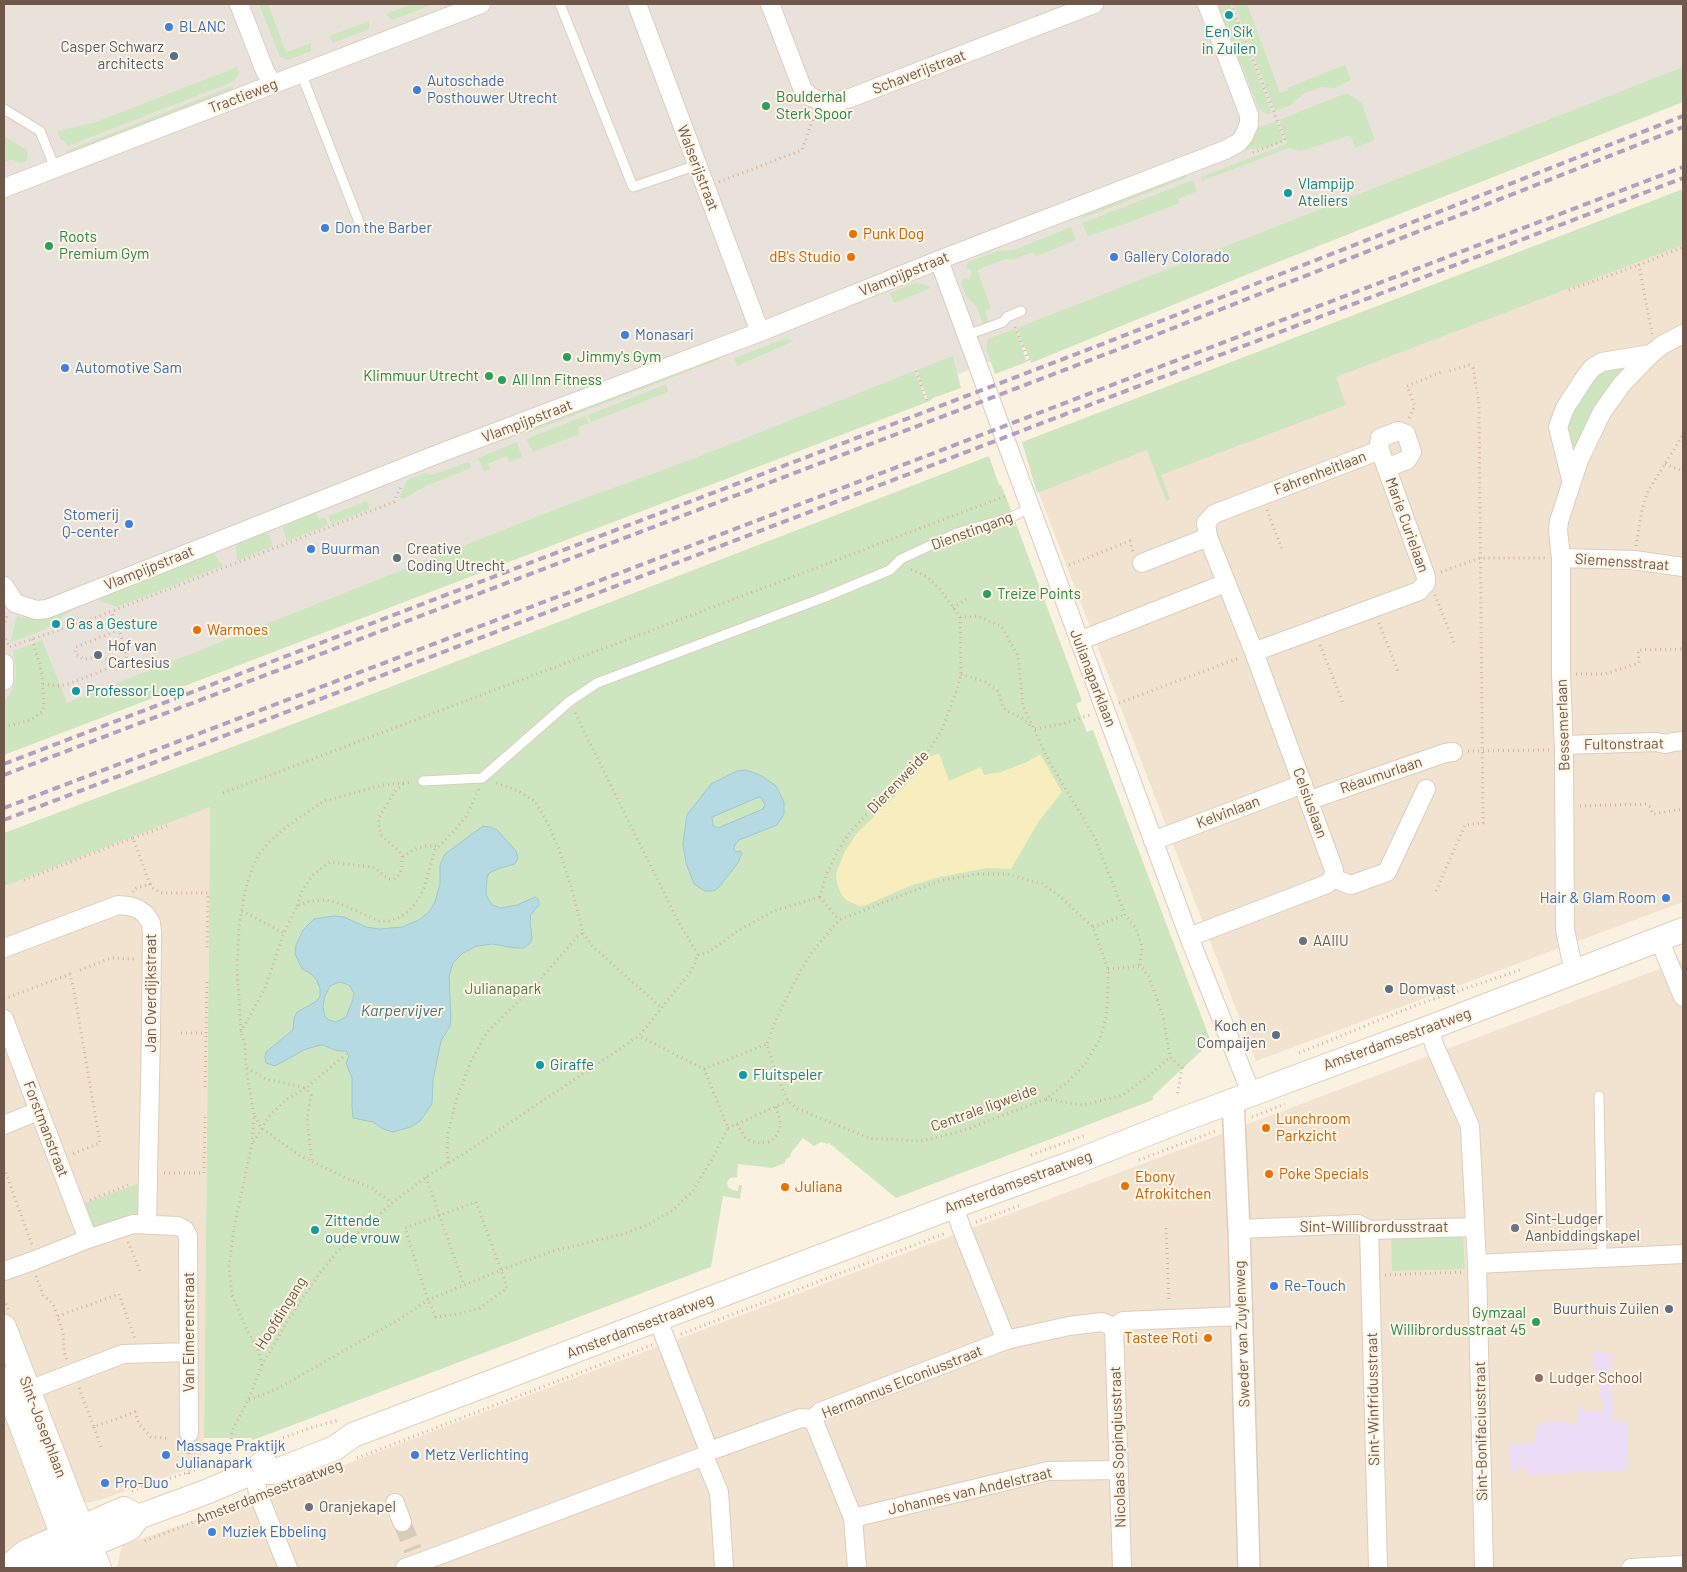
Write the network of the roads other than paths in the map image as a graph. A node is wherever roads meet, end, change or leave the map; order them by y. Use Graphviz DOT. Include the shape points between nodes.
graph roads {
  1 [pos="239,4"];
  2 [pos="481,4"];
  3 [pos="560,4"];
  4 [pos="637,4"];
  5 [pos="770,4"];
  6 [pos="1094,4"];
  7 [pos="1206,4"];
  8 [pos="302,73"];
  9 [pos="273,85"];
  10 [pos="4,109"];
  11 [pos="697,165"];
  12 [pos="56,168"];
  13 [pos="4,188"];
  14 [pos="359,222"];
  15 [pos="939,260"];
  16 [pos="1021,311"];
  17 [pos="760,332"];
  18 [pos="967,335"];
  19 [pos="1681,338"];
  20 [pos="1653,353"];
  21 [pos="1380,450"];
  22 [pos="1386,468"];
  23 [pos="1571,479"];
  24 [pos="1030,508"];
  25 [pos="1208,537"];
  26 [pos="1561,558"];
  27 [pos="1142,563"];
  28 [pos="1683,567"];
  29 [pos="1226,583"];
  30 [pos="4,586"];
  31 [pos="1079,640"];
  32 [pos="1254,652"];
  33 [pos="4,663"];
  34 [pos="4,681"];
  35 [pos="1683,741"];
  36 [pos="1564,748"];
  37 [pos="1453,752"];
  38 [pos="423,781"];
  39 [pos="1303,784"];
  40 [pos="1426,789"];
  41 [pos="1310,800"];
  42 [pos="1153,841"];
  43 [pos="1334,878"];
  44 [pos="1683,930"];
  45 [pos="1189,936"];
  46 [pos="1659,939"];
  47 [pos="4,948"];
  48 [pos="1574,972"];
  49 [pos="1683,997"];
  50 [pos="4,1019"];
  51 [pos="1429,1028"];
  52 [pos="1599,1096"];
  53 [pos="1242,1097"];
  54 [pos="38,1111"];
  55 [pos="4,1125"];
  56 [pos="957,1217"];
  57 [pos="147,1224"];
  58 [pos="1475,1227"];
  59 [pos="1239,1229"];
  60 [pos="1369,1230"];
  61 [pos="88,1238"];
  62 [pos="1683,1254"];
  63 [pos="1602,1258"];
  64 [pos="1477,1268"];
  65 [pos="4,1271"];
  66 [pos="1241,1316"];
  67 [pos="1114,1326"];
  68 [pos="4,1327"];
  69 [pos="662,1330"];
  70 [pos="1006,1340"];
  71 [pos="189,1352"];
  72 [pos="4,1379"];
  73 [pos="34,1389"];
  74 [pos="8,1415"];
  75 [pos="813,1419"];
  76 [pos="189,1433"];
  77 [pos="707,1454"];
  78 [pos="1118,1470"];
  79 [pos="253,1472"];
  80 [pos="395,1503"];
  81 [pos="853,1518"];
  82 [pos="402,1522"];
  83 [pos="76,1546"];
  84 [pos="412,1561"];
  85 [pos="446,1561"];
  86 [pos="1683,1565"];
  87 [pos="7,1568"];
  88 [pos="36,1568"];
  89 [pos="99,1568"];
  90 [pos="288,1568"];
  91 [pos="724,1568"];
  92 [pos="857,1568"];
  93 [pos="1122,1568"];
  94 [pos="1249,1568"];
  95 [pos="1378,1568"];
  96 [pos="1484,1568"];
  97 [pos="1631,1568"];
  1 -- 9 [label="street"];
  2 -- 8 [label="street, Tractieweg"];
  3 -- 11 [label="lane" via="633,187"];
  4 -- 11 [label="street, Walserijstraat"];
  5 -- 6 [label="street, Schaverijstraat" via="803,90 811,98 828,104"];
  7 -- 15 [label="street, Vlampijpstraat" via="1249,115 1249,124 1238,143"];
  8 -- 9 [label="street, Tractieweg"];
  8 -- 14 [label="lane"];
  9 -- 12 [label="street, Tractieweg"];
  10 -- 12 [label="lane" via="40,130"];
  11 -- 17 [label="street, Walserijstraat"];
  12 -- 13 [label="street, Tractieweg"];
  15 -- 17 [label="street, Vlampijpstraat"];
  15 -- 18 [label="street, Julianaparklaan"];
  16 -- 18 [label="lane" via="1003,322"];
  17 -- 30 [label="street, Vlampijpstraat" via="443,452 47,609 36,610 15,602"];
  18 -- 24 [label="street, Julianaparklaan"];
  19 -- 20 [label="street, Bessemerlaan" via="1662,345"];
  20 -- 23 [label="street, Bessemerlaan" via="1622,384 1602,412"];
  20 -- 23 [label="street, Bessemerlaan" via="1602,362 1585,377 1565,408 1558,428"];
  21 -- 22 [label="street, Marie Curielaan"];
  21 -- 22 [label="street, Marie Curielaan" via="1380,438 1398,430 1406,434 1412,452 1407,460"];
  21 -- 25 [label="street, Fahrenheitlaan" via="1214,514 1206,523"];
  22 -- 32 [label="street, Marie Curielaan" via="1430,584 1374,609"];
  23 -- 26 [label="street, Bessemerlaan" via="1558,530"];
  24 -- 31 [label="street, Julianaparklaan"];
  24 -- 38 [label="lane, Dienstingang" via="1012,517 957,533 901,559 890,570 825,597 597,683 570,702 482,778"];
  25 -- 27 [label="street"];
  25 -- 29 [label="street, Celsiuslaan"];
  26 -- 28 [label="street, Siemensstraat" via="1634,560"];
  26 -- 36 [label="street, Bessemerlaan"];
  29 -- 31 [label="street"];
  29 -- 32 [label="street, Celsiuslaan"];
  31 -- 42 [label="street, Julianaparklaan"];
  32 -- 39 [label="street, Celsiuslaan"];
  33 -- 34 [label="street"];
  35 -- 36 [label="street, Fultonstraat"];
  36 -- 48 [label="street, Bessemerlaan" via="1565,930"];
  37 -- 41 [label="street, Réaumurlaan" via="1445,752"];
  39 -- 41 [label="street, Celsiuslaan"];
  39 -- 42 [label="street, Kelvinlaan"];
  40 -- 43 [label="street, Réaumurlaan" via="1387,872 1351,885"];
  41 -- 43 [label="street, Celsiuslaan"];
  42 -- 45 [label="street, Julianaparklaan"];
  43 -- 45 [label="street" via="1327,884"];
  44 -- 46 [label="main road, Amsterdamsestraatweg"];
  45 -- 53 [label="street, Julianaparklaan"];
  46 -- 48 [label="main road, Amsterdamsestraatweg"];
  46 -- 49 [label="street"];
  47 -- 57 [label="street, Jan Overdijkstraat" via="118,905 138,909 151,923"];
  48 -- 51 [label="main road, Amsterdamsestraatweg"];
  50 -- 54 [label="street, Forstmanstraat"];
  51 -- 53 [label="main road, Amsterdamsestraatweg"];
  51 -- 58 [label="street" via="1470,1126"];
  52 -- 63 [label="lane"];
  53 -- 56 [label="main road, Amsterdamsestraatweg" via="1078,1161"];
  53 -- 59 [label="street, Sweder van Zuylenweg" via="1235,1124"];
  54 -- 55 [label="street"];
  54 -- 61 [label="street, Forstmanstraat"];
  56 -- 69 [label="main road, Amsterdamsestraatweg"];
  56 -- 70 [label="street"];
  57 -- 61 [label="street, Van Eimerenstraat" via="122,1226"];
  57 -- 71 [label="street, Van Eimerenstraat" via="178,1226 188,1236"];
  58 -- 60 [label="street, Sint-Willibrordusstraat"];
  58 -- 64 [label="street"];
  59 -- 60 [label="street, Sint-Willibrordusstraat" via="1358,1224"];
  59 -- 66 [label="street, Sweder van Zuylenweg"];
  60 -- 95 [label="street, Sint-Winfridusstraat"];
  61 -- 65 [label="street, Van Eimerenstraat"];
  62 -- 63 [label="street"];
  63 -- 64 [label="street"];
  64 -- 96 [label="street, Sint-Bonifaciusstraat"];
  66 -- 67 [label="street, Hermannus Elconiusstraat" via="1123,1321"];
  66 -- 94 [label="street, Sweder van Zuylenweg"];
  67 -- 70 [label="street, Hermannus Elconiusstraat" via="1102,1322 1069,1326"];
  67 -- 78 [label="street, Nicolaas Sopingiusstraat"];
  68 -- 73 [label="main road, Sint-Josephlaan"];
  69 -- 77 [label="street"];
  69 -- 79 [label="main road, Amsterdamsestraatweg" via="353,1435 335,1448 274,1472"];
  70 -- 75 [label="street, Hermannus Elconiusstraat" via="820,1412"];
  71 -- 73 [label="street" via="123,1354"];
  71 -- 76 [label="street, Van Eimerenstraat"];
  72 -- 74 [label="main road, Sint-Josephlaan"];
  73 -- 83 [label="main road, Sint-Josephlaan"];
  74 -- 83 [label="main road, Sint-Josephlaan"];
  75 -- 77 [label="street, Hermannus Elconiusstraat" via="801,1418"];
  75 -- 81 [label="street"];
  77 -- 85 [label="street, Hermannus Elconiusstraat"];
  77 -- 91 [label="street" via="719,1492"];
  78 -- 81 [label="street, Johannes van Andelstraat" via="1048,1471"];
  78 -- 93 [label="street, Nicolaas Sopingiusstraat"];
  79 -- 83 [label="main road, Amsterdamsestraatweg" via="138,1517 124,1509"];
  79 -- 90 [label="street" via="259,1496"];
  80 -- 82 [label="street"];
  81 -- 92 [label="street"];
  83 -- 87 [label="main road, Amsterdamsestraatweg" via="26,1552"];
  83 -- 88 [label="main road, Amsterdamsestraatweg"];
  83 -- 89 [label="main road"];
  84 -- 85 [label="street, Hermannus Elconiusstraat"];
  86 -- 97 [label="street"];
}
